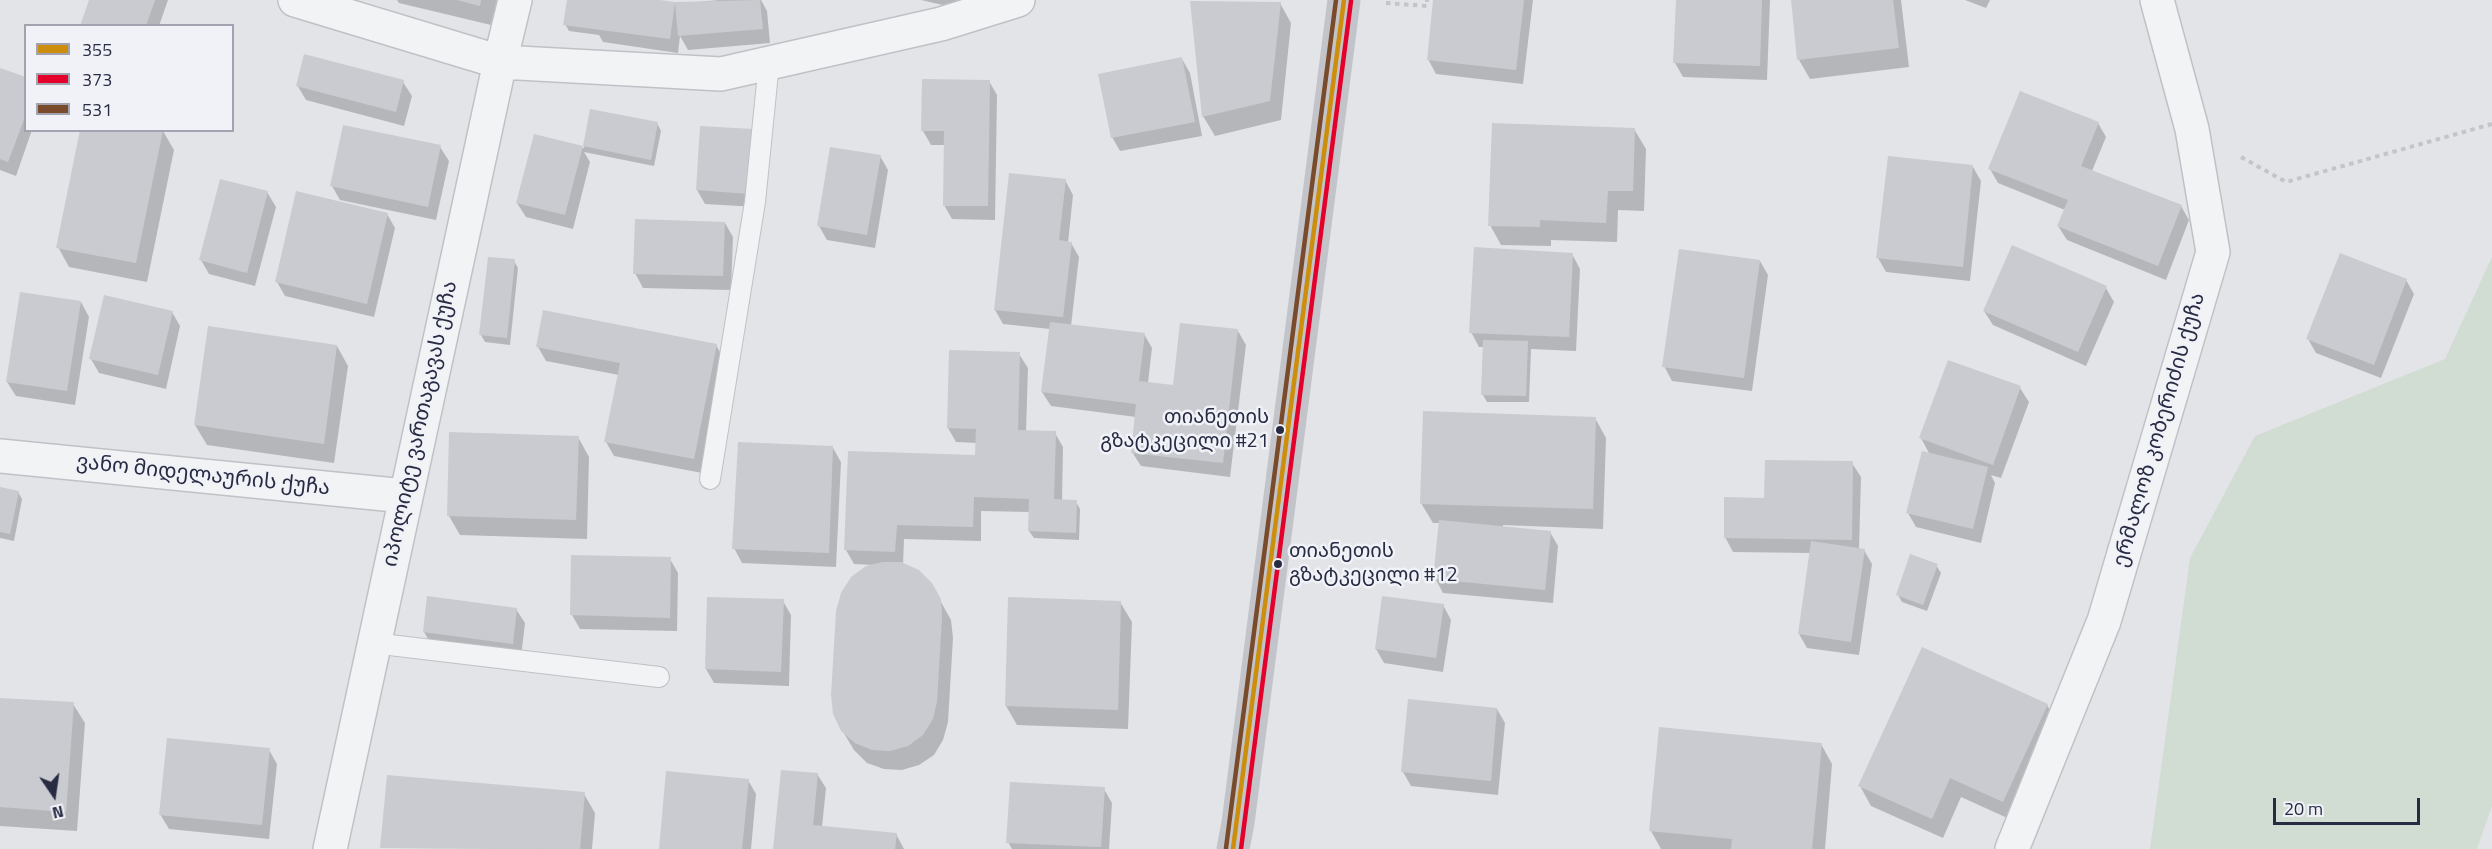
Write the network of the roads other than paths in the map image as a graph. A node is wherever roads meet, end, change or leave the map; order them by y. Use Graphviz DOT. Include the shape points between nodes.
graph roads {
  1 [pos="295,0"];
  2 [pos="516,0"];
  3 [pos="1018,0"];
  4 [pos="1344,0"];
  5 [pos="2157,0"];
  6 [pos="500,62"];
  7 [pos="769,63"];
  8 [pos="0,456"];
  9 [pos="710,479"];
  10 [pos="405,496"];
  11 [pos="373,643"];
  12 [pos="659,676"];
  13 [pos="330,849"];
  14 [pos="1233,849"];
  15 [pos="2012,849"];
  1 -- 6 [label="street"];
  2 -- 6 [label="street, იპოლიტე ვართაგავას ქუჩა"];
  3 -- 7 [label="street" via="941,24"];
  4 -- 14 [label="main road"];
  5 -- 15 [label="street, ერმალოზ კობერიძის ქუჩა" via="2192,129 2212,252 2104,621"];
  6 -- 7 [label="street" via="721,74"];
  6 -- 10 [label="street, იპოლიტე ვართაგავას ქუჩა"];
  7 -- 9 [label="lane" via="755,202"];
  8 -- 10 [label="street, ვანო მიდელაურის ქუჩა"];
  10 -- 11 [label="street, იპოლიტე ვართაგავას ქუჩა"];
  11 -- 12 [label="lane"];
  11 -- 13 [label="street, იპოლიტე ვართაგავას ქუჩა"];
}
